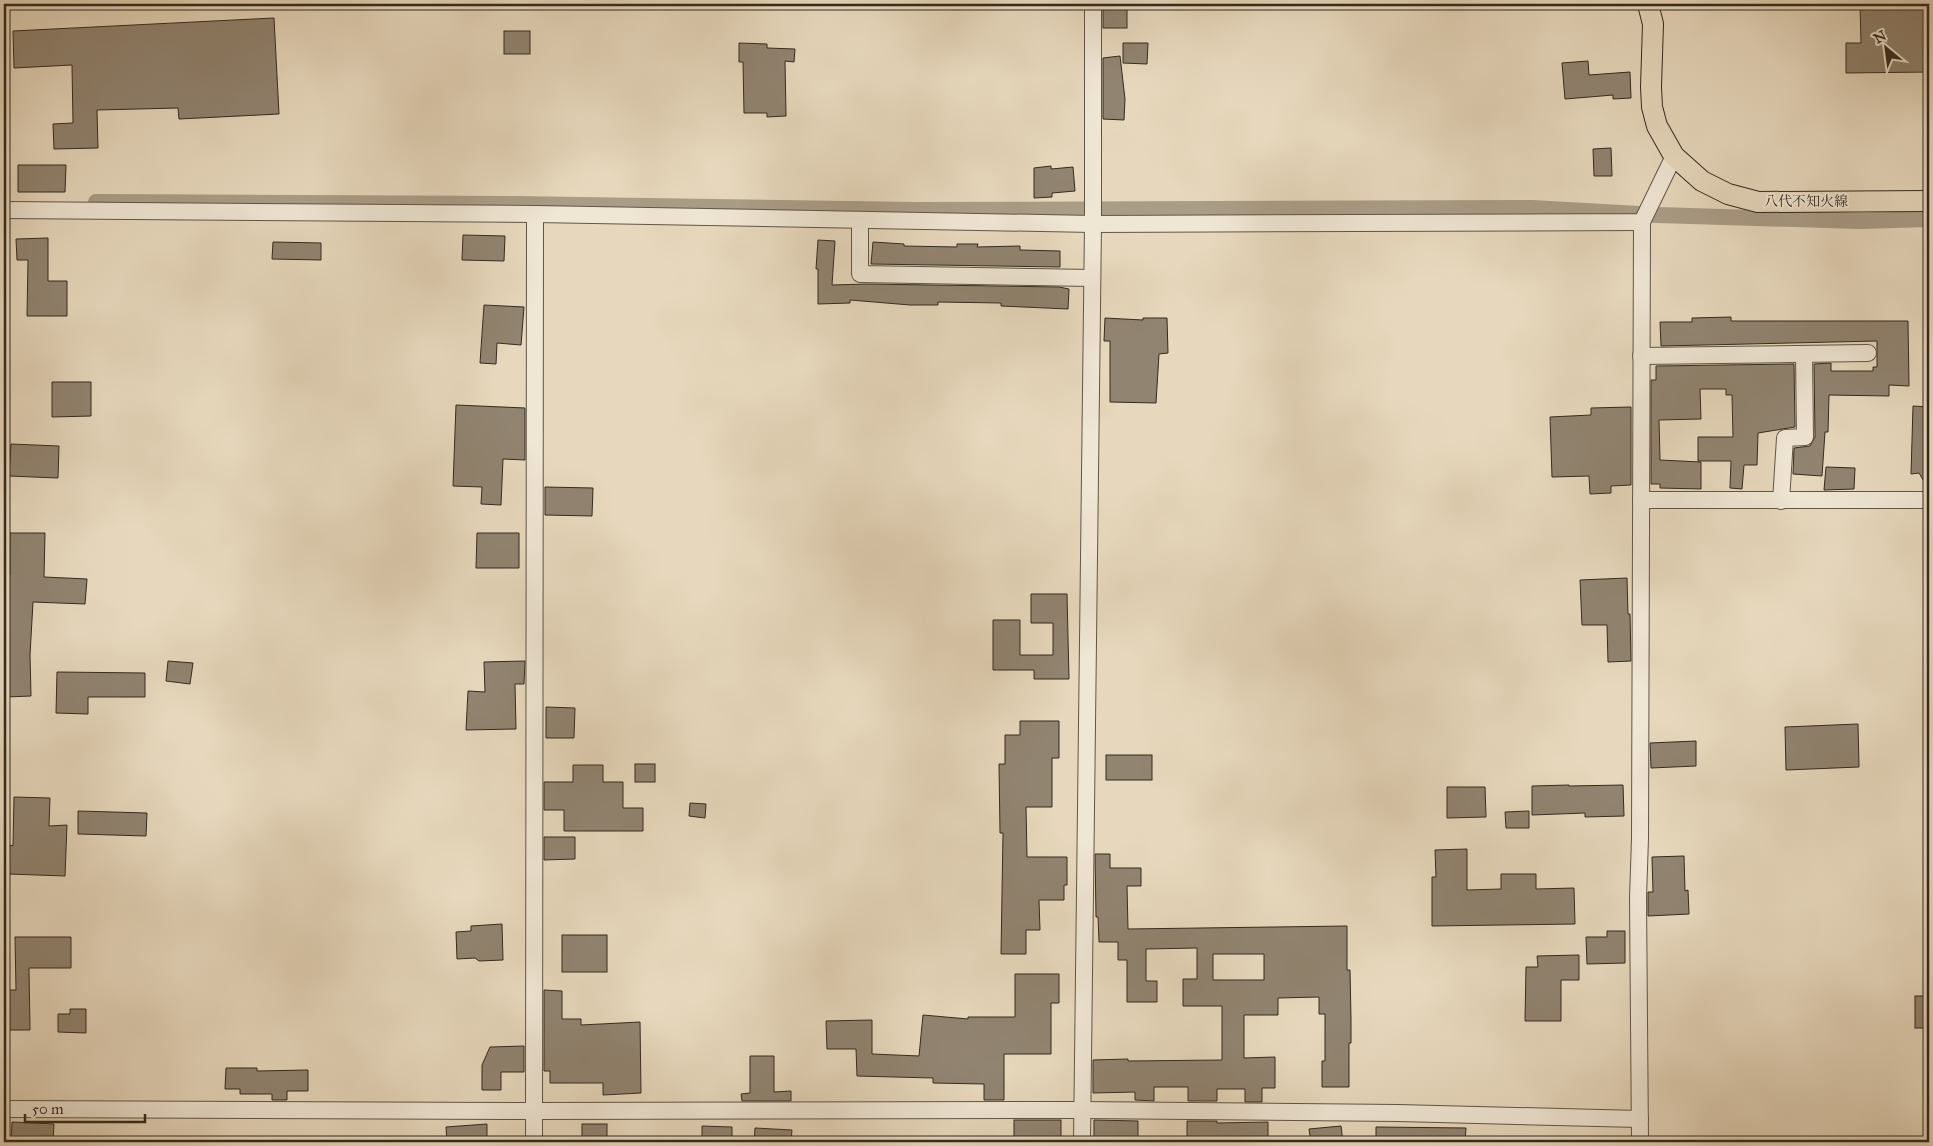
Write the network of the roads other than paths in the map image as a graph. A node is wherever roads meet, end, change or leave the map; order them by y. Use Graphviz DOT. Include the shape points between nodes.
graph roads {
  1 [pos="1092,4"];
  2 [pos="1648,4"];
  3 [pos="1674,156"];
  4 [pos="1929,201"];
  5 [pos="4,210"];
  6 [pos="535,214"];
  7 [pos="860,220"];
  8 [pos="1642,221"];
  9 [pos="1093,224"];
  10 [pos="1092,278"];
  11 [pos="1868,353"];
  12 [pos="1804,354"];
  13 [pos="1641,356"];
  14 [pos="1641,500"];
  15 [pos="1929,500"];
  16 [pos="1781,501"];
  17 [pos="4,1109"];
  18 [pos="1082,1110"];
  19 [pos="535,1111"];
  20 [pos="1640,1119"];
  21 [pos="534,1142"];
  22 [pos="1082,1142"];
  23 [pos="1640,1142"];
  1 -- 9 [label="street"];
  2 -- 3 [label="main road, 八代不知火線" via="1652,24 1652,107 1657,126"];
  3 -- 4 [label="main road, 八代不知火線" via="1702,181 1728,194 1758,202"];
  3 -- 8 [label="street"];
  5 -- 6 [label="street"];
  6 -- 7 [label="street"];
  6 -- 19 [label="street"];
  7 -- 9 [label="street"];
  7 -- 10 [label="street" via="860,274"];
  8 -- 9 [label="street"];
  8 -- 13 [label="street"];
  9 -- 10 [label="street"];
  10 -- 18 [label="street"];
  11 -- 12 [label="street"];
  12 -- 13 [label="street"];
  12 -- 16 [label="street" via="1805,437 1785,438"];
  13 -- 14 [label="street"];
  14 -- 16 [label="street"];
  14 -- 20 [label="street"];
  15 -- 16 [label="street"];
  17 -- 19 [label="street"];
  18 -- 19 [label="street"];
  18 -- 20 [label="street"];
  18 -- 22 [label="street"];
  19 -- 21 [label="street"];
  20 -- 23 [label="street"];
}
